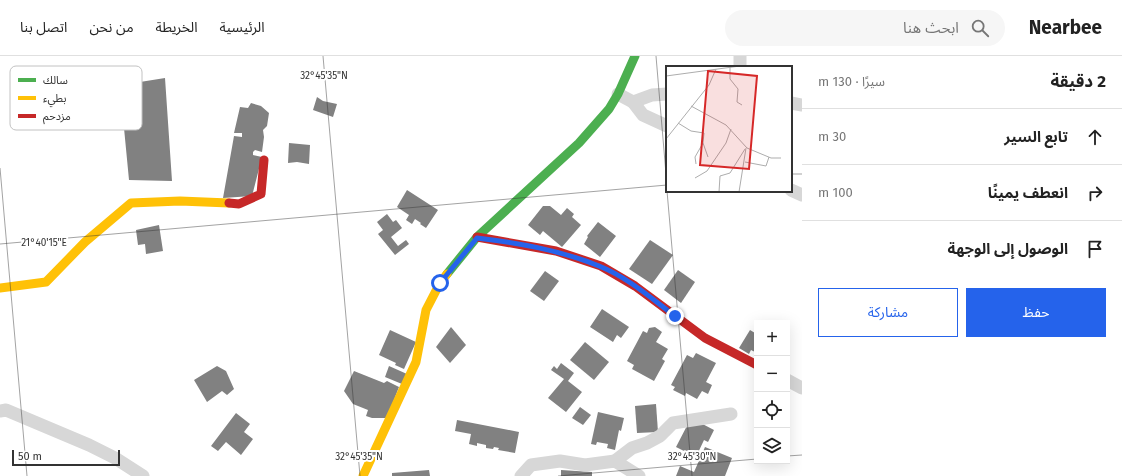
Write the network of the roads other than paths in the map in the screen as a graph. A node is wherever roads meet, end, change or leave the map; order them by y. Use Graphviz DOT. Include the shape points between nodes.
graph roads {
  1 [pos="635,56"];
  2 [pos="618,94"];
  3 [pos="666,94"];
  4 [pos="633,102"];
  5 [pos="792,103"];
  6 [pos="802,105"];
  7 [pos="666,126"];
  8 [pos="264,160"];
  9 [pos="792,190"];
  10 [pos="802,195"];
  11 [pos="477,238"];
  12 [pos="0,288"];
  13 [pos="754,364"];
  14 [pos="790,382"];
  15 [pos="802,388"];
  16 [pos="0,411"];
  17 [pos="731,414"];
  18 [pos="615,461"];
  19 [pos="143,476"];
  20 [pos="363,476"];
  21 [pos="521,476"];
  22 [pos="639,476"];
  1 -- 2 [label="street"];
  2 -- 4 [label="street"];
  2 -- 11 [label="street" via="579,143"];
  3 -- 4 [label="street" via="652,95"];
  4 -- 7 [label="street" via="643,115"];
  5 -- 6 [label="street"];
  8 -- 12 [label="street" via="261,194 239,204 180,201 131,203 85,242 46,282"];
  9 -- 10 [label="street"];
  11 -- 13 [label="street" via="533,246 600,266 646,293 707,340"];
  11 -- 20 [label="street" via="440,283 426,310 416,362"];
  14 -- 15 [label="street"];
  16 -- 19 [label="street" via="6,410 89,445"];
  17 -- 18 [label="street" via="673,422 660,436 632,448"];
  18 -- 21 [label="street" via="585,465 560,461 542,463 531,465"];
  18 -- 22 [label="street"];
}
